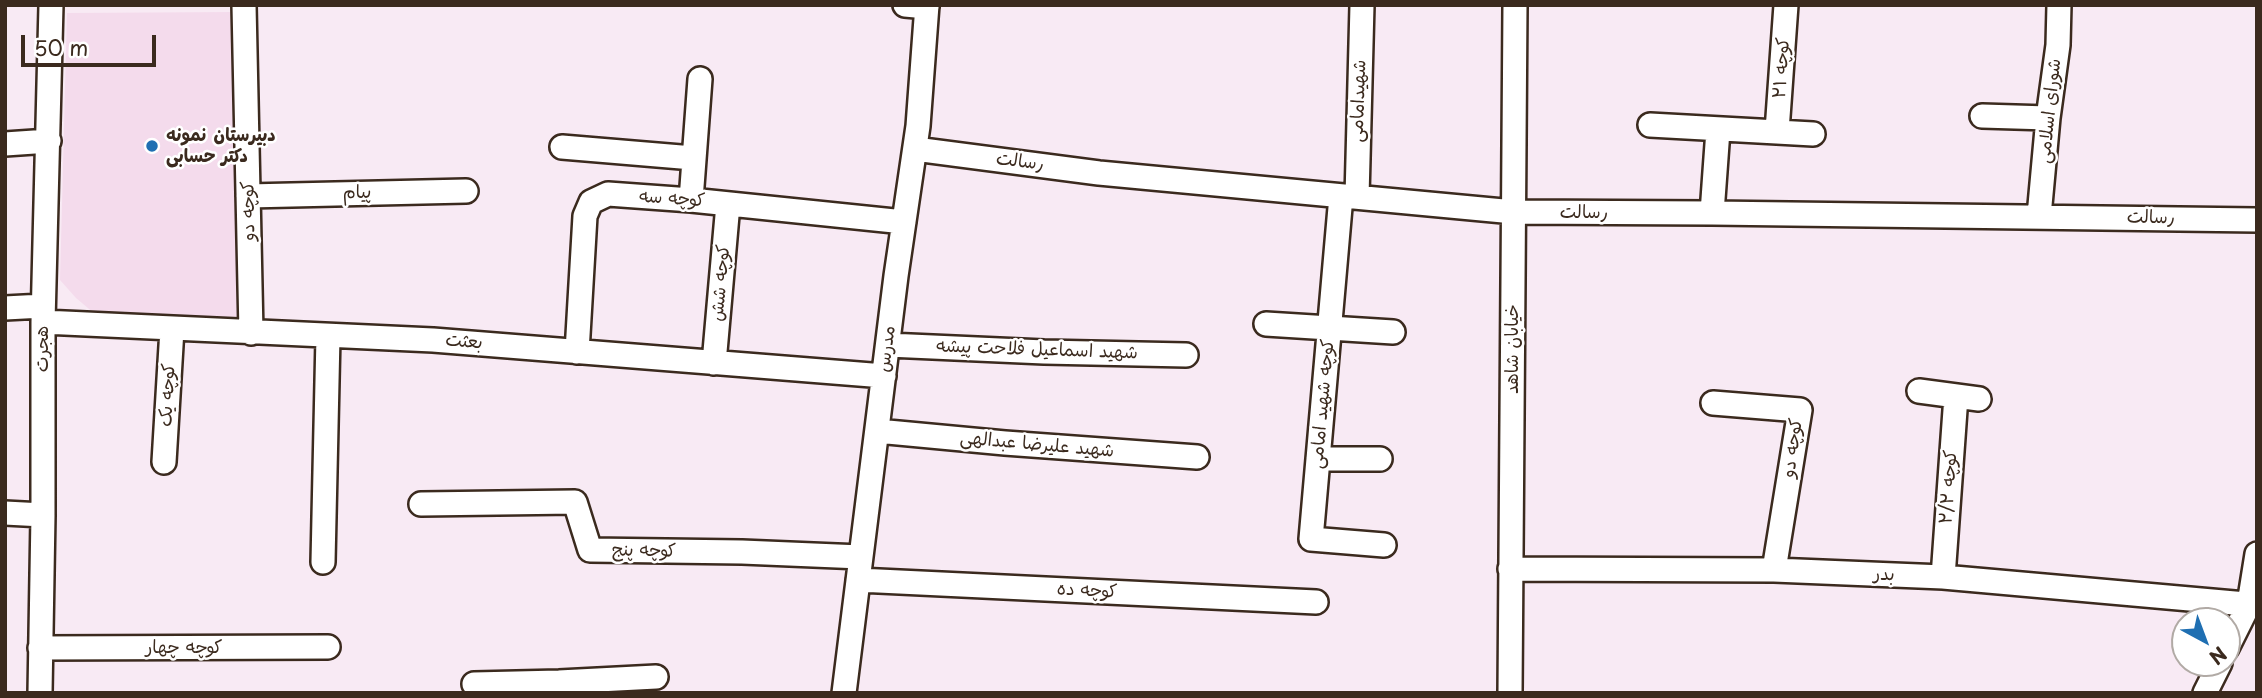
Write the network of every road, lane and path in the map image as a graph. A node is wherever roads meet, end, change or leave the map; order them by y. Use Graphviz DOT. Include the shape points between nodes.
graph roads {
  1 [pos="51,5"];
  2 [pos="244,5"];
  3 [pos="1362,5"];
  4 [pos="1516,5"];
  5 [pos="1786,5"];
  6 [pos="2059,5"];
  7 [pos="920,6"];
  8 [pos="700,79"];
  9 [pos="1982,116"];
  10 [pos="2048,118"];
  11 [pos="1650,125"];
  12 [pos="1718,130"];
  13 [pos="1777,131"];
  14 [pos="1813,134"];
  15 [pos="49,141"];
  16 [pos="5,144"];
  17 [pos="562,147"];
  18 [pos="915,149"];
  19 [pos="693,158"];
  20 [pos="466,191"];
  21 [pos="248,196"];
  22 [pos="1349,196"];
  23 [pos="691,200"];
  24 [pos="728,204"];
  25 [pos="1514,212"];
  26 [pos="1712,213"];
  27 [pos="2039,216"];
  28 [pos="2257,220"];
  29 [pos="904,222"];
  30 [pos="5,308"];
  31 [pos="43,314"];
  32 [pos="1266,324"];
  33 [pos="1329,327"];
  34 [pos="172,329"];
  35 [pos="1393,332"];
  36 [pos="251,333"];
  37 [pos="328,336"];
  38 [pos="888,345"];
  39 [pos="577,352"];
  40 [pos="1186,355"];
  41 [pos="714,363"];
  42 [pos="884,376"];
  43 [pos="1919,391"];
  44 [pos="1956,396"];
  45 [pos="1979,399"];
  46 [pos="1713,403"];
  47 [pos="877,431"];
  48 [pos="1198,457"];
  49 [pos="1318,459"];
  50 [pos="1380,459"];
  51 [pos="164,462"];
  52 [pos="421,504"];
  53 [pos="5,513"];
  54 [pos="43,515"];
  55 [pos="1384,545"];
  56 [pos="2257,554"];
  57 [pos="861,557"];
  58 [pos="323,562"];
  59 [pos="1510,569"];
  60 [pos="1774,570"];
  61 [pos="1943,577"];
  62 [pos="858,580"];
  63 [pos="1315,602"];
  64 [pos="2253,604"];
  65 [pos="2241,624"];
  66 [pos="40,648"];
  67 [pos="328,648"];
  68 [pos="656,677"];
  69 [pos="2213,677"];
  70 [pos="474,684"];
  71 [pos="559,687"];
  72 [pos="40,693"];
  73 [pos="844,693"];
  74 [pos="1510,693"];
  75 [pos="2205,693"];
  1 -- 15 [label="street, هجرت"];
  2 -- 21 [label="street, کوچه دو"];
  3 -- 22 [label="street, شهیدامامی"];
  4 -- 25 [label="street, خیابان شاهد"];
  5 -- 13 [label="street, کوچه ۲۱"];
  6 -- 10 [label="street, شورای اسلامی"];
  7 -- 18 [label="street, مدرس"];
  8 -- 19 [label="street"];
  9 -- 10 [label="street"];
  10 -- 27 [label="street, شورای اسلامی"];
  11 -- 12 [label="street"];
  12 -- 13 [label="street"];
  12 -- 26 [label="street"];
  13 -- 14 [label="street"];
  15 -- 16 [label="street"];
  15 -- 31 [label="street, هجرت"];
  17 -- 19 [label="street"];
  18 -- 22 [label="street, رسالت" via="1099,173"];
  18 -- 29 [label="street, مدرس"];
  19 -- 23 [label="street"];
  20 -- 21 [label="street, پیام"];
  21 -- 36 [label="street, کوچه دو"];
  22 -- 25 [label="street, رسالت"];
  22 -- 33 [label="street, کوچه شهید امامی"];
  23 -- 24 [label="street, کوچه سه"];
  23 -- 39 [label="street, کوچه سه" via="608,194 591,202 585,216"];
  24 -- 29 [label="street, کوچه سه"];
  24 -- 41 [label="street, کوچه شش"];
  25 -- 26 [label="street, رسالت"];
  25 -- 59 [label="street, خیابان شاهد"];
  26 -- 27 [label="street, رسالت"];
  27 -- 28 [label="street, رسالت"];
  29 -- 38 [label="street, مدرس"];
  30 -- 31 [label="street"];
  31 -- 34 [label="street, بعثت"];
  31 -- 54 [label="street, هجرت"];
  32 -- 33 [label="street"];
  33 -- 35 [label="street"];
  33 -- 49 [label="street, کوچه شهید امامی"];
  34 -- 36 [label="street, بعثت"];
  34 -- 51 [label="street, کوچه یک"];
  36 -- 37 [label="street, بعثت"];
  37 -- 39 [label="street, بعثت"];
  37 -- 58 [label="street"];
  38 -- 40 [label="street, شهید اسماعیل فلاحت پیشه"];
  38 -- 42 [label="street, مدرس"];
  39 -- 41 [label="street, بعثت"];
  41 -- 42 [label="street, بعثت"];
  42 -- 47 [label="street, مدرس"];
  43 -- 44 [label="street"];
  44 -- 45 [label="street"];
  44 -- 61 [label="street, کوچه ۲/۲"];
  46 -- 60 [label="street, کوچه دو" via="1800,410"];
  47 -- 48 [label="street, شهید علیرضا عبدالهی"];
  47 -- 57 [label="street, مدرس"];
  49 -- 50 [label="street"];
  49 -- 55 [label="street, کوچه شهید امامی" via="1311,540"];
  52 -- 57 [label="street, کوچه پنج" via="575,502 590,550"];
  53 -- 54 [label="street"];
  54 -- 66 [label="street, هجرت"];
  56 -- 64 [label="street"];
  57 -- 62 [label="street, مدرس"];
  59 -- 60 [label="street, بدر"];
  59 -- 74 [label="street, خیابان شاهد"];
  60 -- 61 [label="street, بدر"];
  61 -- 64 [label="street, بدر"];
  62 -- 63 [label="street, کوچه ده"];
  62 -- 73 [label="street, مدرس"];
  64 -- 65 [label="street"];
  66 -- 67 [label="street, کوچه چهار"];
  66 -- 72 [label="street, هجرت"];
  68 -- 71 [label="street"];
  69 -- 75 [label="street"];
  70 -- 71 [label="street"];
}
